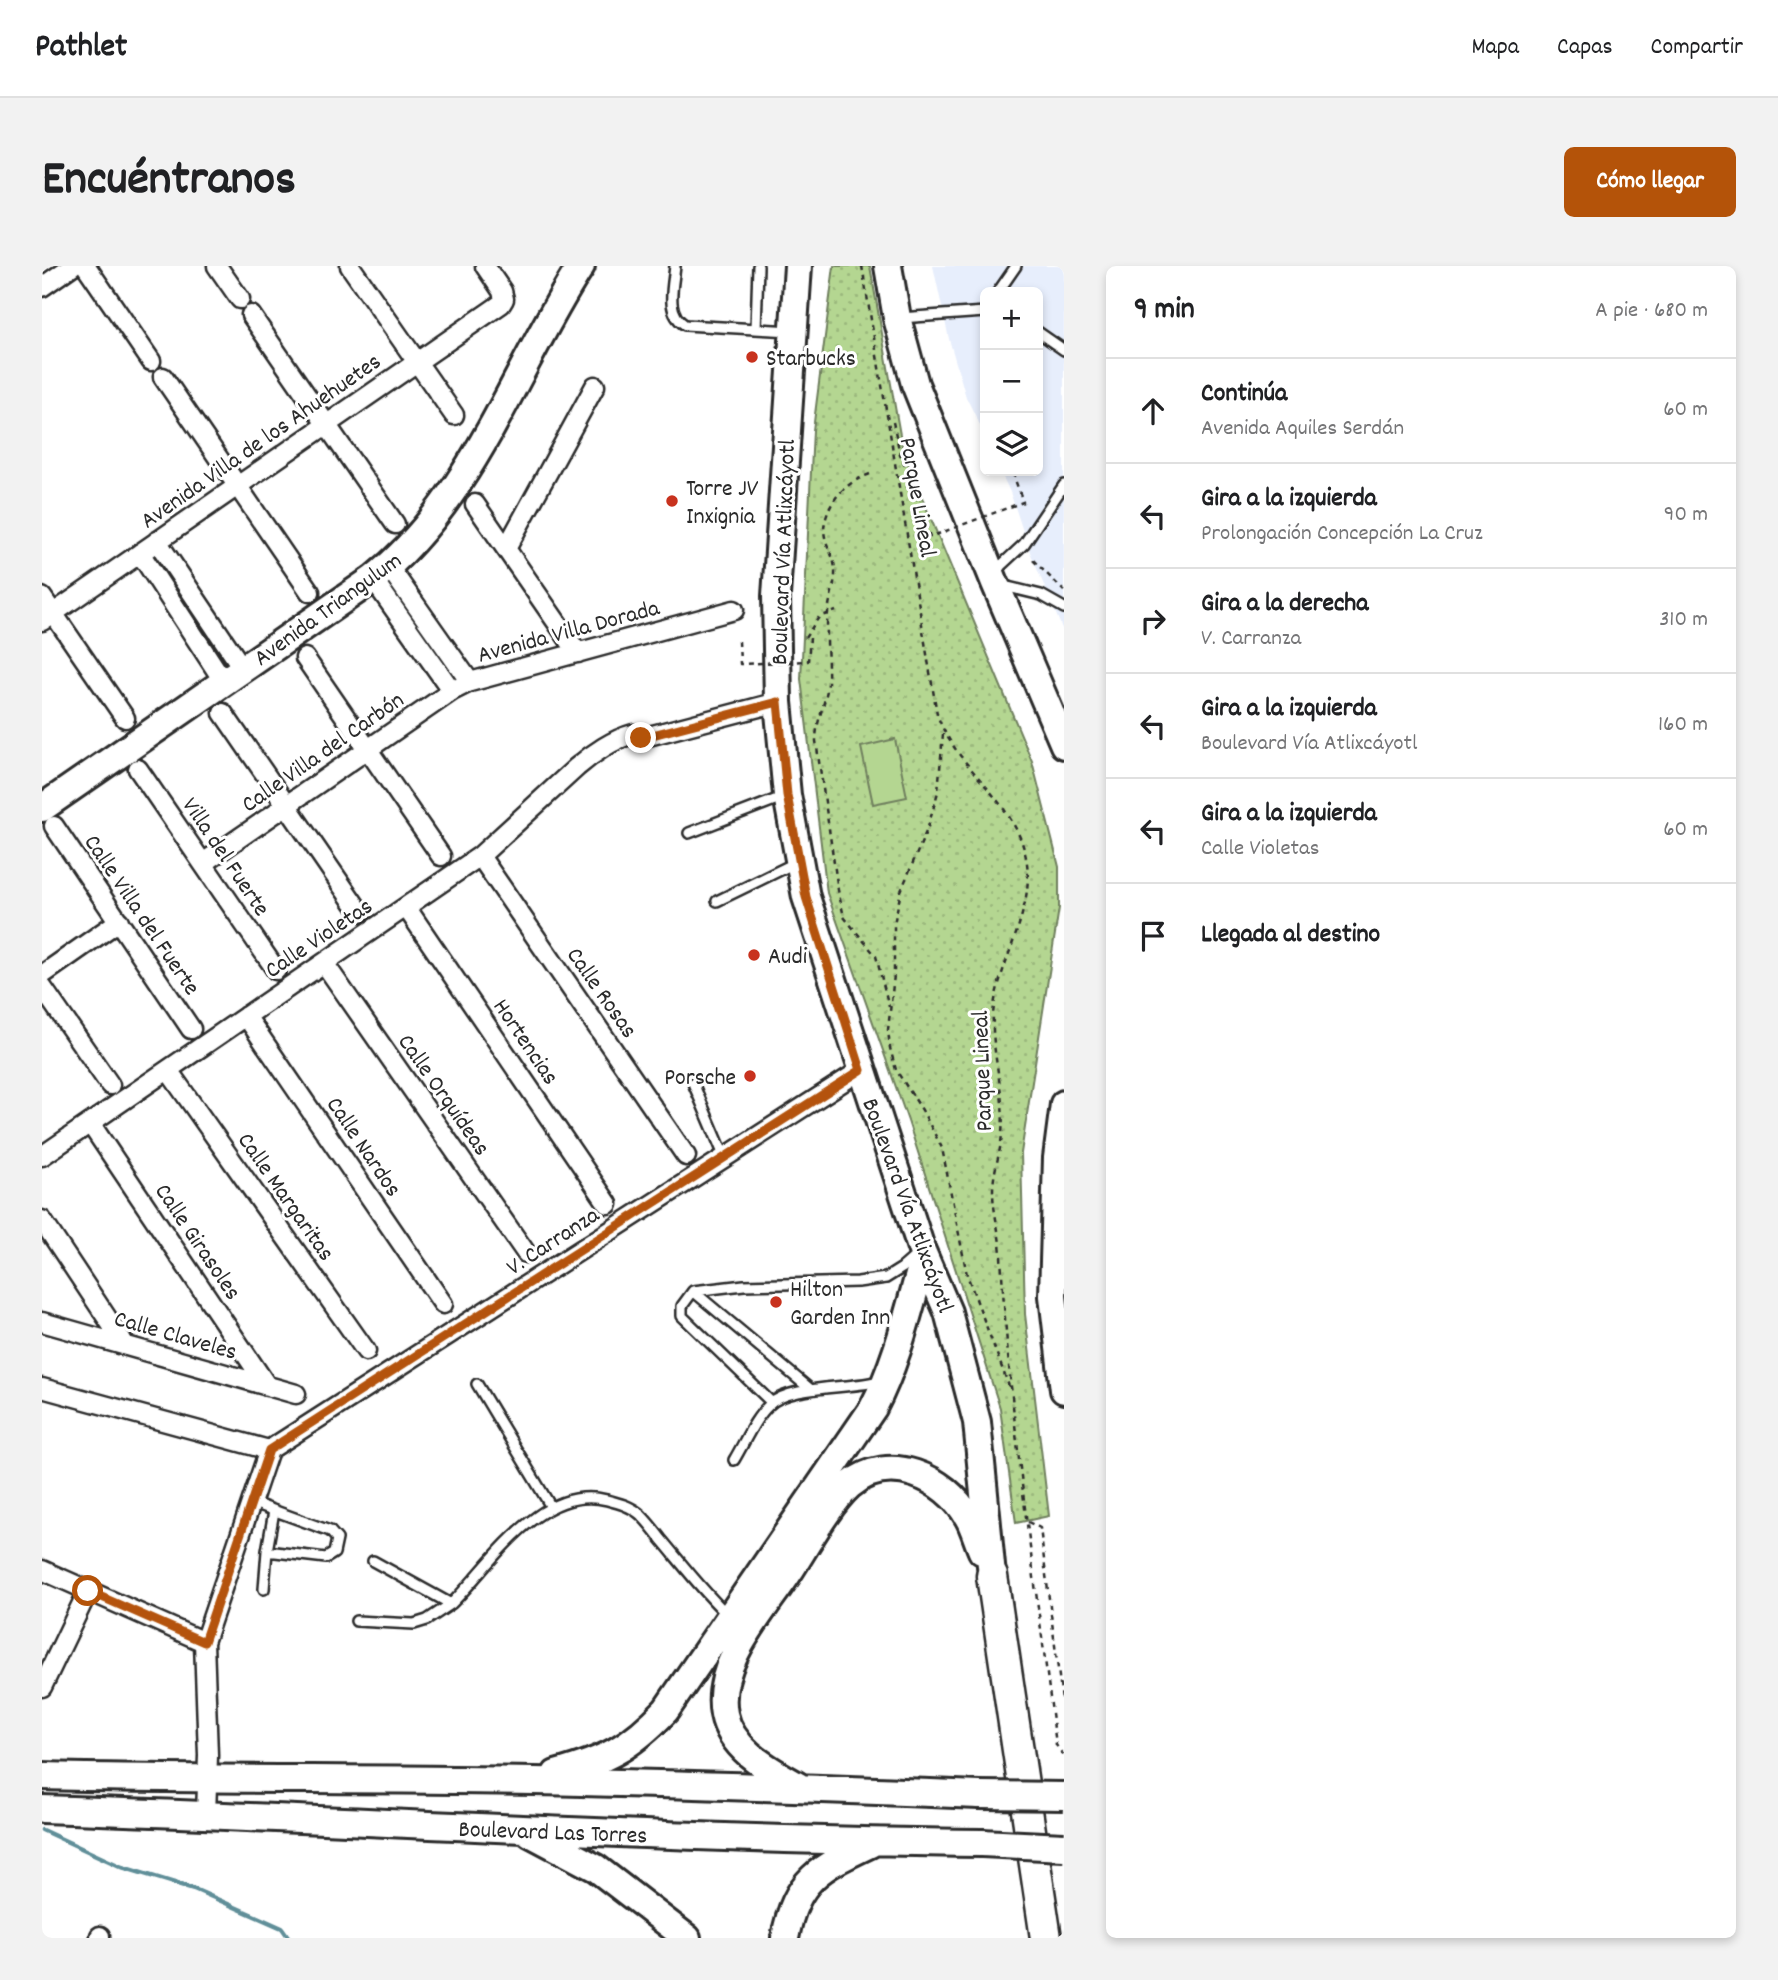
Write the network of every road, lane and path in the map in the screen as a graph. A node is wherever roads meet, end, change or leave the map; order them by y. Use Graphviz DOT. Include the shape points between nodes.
graph roads {
  1 [pos="72,266"];
  2 [pos="86,266"];
  3 [pos="217,266"];
  4 [pos="350,266"];
  5 [pos="485,266"];
  6 [pos="675,266"];
  7 [pos="758,266"];
  8 [pos="798,266"];
  9 [pos="862,266"];
  10 [pos="888,266"];
  11 [pos="1016,266"];
  12 [pos="571,273"];
  13 [pos="42,287"];
  14 [pos="1001,287"];
  15 [pos="240,299"];
  16 [pos="980,312"];
  17 [pos="251,316"];
  18 [pos="897,318"];
  19 [pos="756,329"];
  20 [pos="793,331"];
  21 [pos="1043,335"];
  22 [pos="1064,350"];
  23 [pos="151,361"];
  24 [pos="417,362"];
  25 [pos="163,377"];
  26 [pos="595,386"];
  27 [pos="454,415"];
  28 [pos="893,422"];
  29 [pos="326,425"];
  30 [pos="870,474"];
  31 [pos="1014,476"];
  32 [pos="1064,485"];
  33 [pos="237,486"];
  34 [pos="475,504"];
  35 [pos="395,524"];
  36 [pos="157,541"];
  37 [pos="506,549"];
  38 [pos="140,553"];
  39 [pos="1033,560"];
  40 [pos="381,573"];
  41 [pos="993,579"];
  42 [pos="1064,591"];
  43 [pos="310,592"];
  44 [pos="42,597"];
  45 [pos="1064,608"];
  46 [pos="734,610"];
  47 [pos="836,611"];
  48 [pos="827,614"];
  49 [pos="48,617"];
  50 [pos="739,641"];
  51 [pos="578,653"];
  52 [pos="306,658"];
  53 [pos="234,676"];
  54 [pos="470,682"];
  55 [pos="452,691"];
  56 [pos="778,702"];
  57 [pos="223,713"];
  58 [pos="125,718"];
  59 [pos="943,733"];
  60 [pos="1064,745"];
  61 [pos="368,749"];
  62 [pos="138,769"];
  63 [pos="787,795"];
  64 [pos="287,805"];
  65 [pos="48,817"];
  66 [pos="689,833"];
  67 [pos="441,856"];
  68 [pos="480,856"];
  69 [pos="799,861"];
  70 [pos="203,863"];
  71 [pos="717,901"];
  72 [pos="406,907"];
  73 [pos="360,912"];
  74 [pos="119,921"];
  75 [pos="324,963"];
  76 [pos="276,970"];
  77 [pos="42,975"];
  78 [pos="42,987"];
  79 [pos="890,1010"];
  80 [pos="246,1016"];
  81 [pos="191,1029"];
  82 [pos="168,1070"];
  83 [pos="861,1070"];
  84 [pos="693,1083"];
  85 [pos="110,1085"];
  86 [pos="1064,1104"];
  87 [pos="90,1123"];
  88 [pos="42,1156"];
  89 [pos="686,1156"];
  90 [pos="725,1158"];
  91 [pos="608,1203"];
  92 [pos="42,1220"];
  93 [pos="526,1254"];
  94 [pos="923,1254"];
  95 [pos="694,1291"];
  96 [pos="443,1304"];
  97 [pos="1059,1306"];
  98 [pos="42,1322"];
  99 [pos="124,1345"];
  100 [pos="366,1351"];
  101 [pos="888,1379"];
  102 [pos="477,1384"];
  103 [pos="267,1386"];
  104 [pos="42,1388"];
  105 [pos="810,1389"];
  106 [pos="1064,1390"];
  107 [pos="296,1394"];
  108 [pos="1012,1395"];
  109 [pos="771,1402"];
  110 [pos="269,1450"];
  111 [pos="734,1460"];
  112 [pos="251,1502"];
  113 [pos="551,1507"];
  114 [pos="274,1511"];
  115 [pos="1028,1522"];
  116 [pos="267,1551"];
  117 [pos="373,1561"];
  118 [pos="42,1570"];
  119 [pos="992,1576"];
  120 [pos="264,1589"];
  121 [pos="88,1591"];
  122 [pos="451,1604"];
  123 [pos="730,1617"];
  124 [pos="356,1621"];
  125 [pos="204,1642"];
  126 [pos="42,1687"];
  127 [pos="1064,1716"];
  128 [pos="1064,1756"];
  129 [pos="42,1776"];
  130 [pos="208,1780"];
  131 [pos="532,1781"];
  132 [pos="799,1787"];
  133 [pos="1064,1796"];
  134 [pos="42,1809"];
  135 [pos="206,1815"];
  136 [pos="526,1831"];
  137 [pos="873,1842"];
  138 [pos="1064,1847"];
  139 [pos="687,1938"];
  140 [pos="785,1938"];
  141 [pos="1046,1938"];
  1 -- 13 [label="street"];
  2 -- 23 [label="street"];
  3 -- 15 [label="street"];
  4 -- 24 [label="street"];
  5 -- 24 [label="street, Avenida Villa de los Ahuehuetes" via="502,291 501,304"];
  6 -- 19 [label="lane" via="671,312 677,320 685,325"];
  7 -- 19 [label="lane"];
  8 -- 20 [label="main road, Boulevard Vía Atlixcáyotl"];
  9 -- 59 [label="path, Parque Lineal"];
  10 -- 18 [label="main road"];
  11 -- 14 [label="lane"];
  12 -- 40 [label="main road, Avenida Triangulum" via="458,482 432,522"];
  16 -- 18 [label="lane"];
  17 -- 29 [label="street"];
  18 -- 41 [label="main road" via="915,384"];
  19 -- 20 [label="lane"];
  20 -- 56 [label="main road, Boulevard Vía Atlixcáyotl" via="776,596"];
  21 -- 22 [label="lane"];
  24 -- 27 [label="street"];
  24 -- 29 [label="street, Avenida Villa de los Ahuehuetes"];
  25 -- 33 [label="street"];
  26 -- 37 [label="street"];
  28 -- 31 [label="path, bridge" via="930,537 1023,502"];
  29 -- 33 [label="street, Avenida Villa de los Ahuehuetes"];
  29 -- 35 [label="street"];
  30 -- 48 [label="path" via="852,481 834,499 826,519 823,537 835,570"];
  32 -- 41 [label="lane" via="1024,544"];
  33 -- 36 [label="street, Avenida Villa de los Ahuehuetes"];
  33 -- 43 [label="street"];
  34 -- 37 [label="street"];
  36 -- 38 [label="street, Avenida Villa de los Ahuehuetes"];
  36 -- 53 [label="street"];
  37 -- 51 [label="street"];
  38 -- 49 [label="street, Avenida Villa de los Ahuehuetes"];
  38 -- 53 [label="street"];
  39 -- 42 [label="path"];
  40 -- 53 [label="main road, Avenida Triangulum"];
  40 -- 54 [label="street, Avenida Villa Dorada"];
  40 -- 55 [label="street"];
  41 -- 45 [label="lane"];
  41 -- 60 [label="main road"];
  44 -- 49 [label="street"];
  46 -- 51 [label="street, Avenida Villa Dorada"];
  47 -- 48 [label="path"];
  48 -- 50 [label="path, bridge" via="819,617 808,638 808,662 740,663"];
  48 -- 79 [label="path" via="828,683 816,741 838,890 844,917 876,956"];
  49 -- 58 [label="street"];
  51 -- 54 [label="street, Avenida Villa Dorada"];
  52 -- 61 [label="street"];
  53 -- 65 [label="main road, Avenida Triangulum"];
  54 -- 55 [label="street, Calle Villa del Carbón"];
  55 -- 61 [label="street, Calle Villa del Carbón"];
  56 -- 63 [label="main road, Boulevard Vía Atlixcáyotl"];
  56 -- 68 [label="street, Calle Violetas" via="641,738 633,734 620,737 577,767"];
  57 -- 64 [label="street"];
  59 -- 79 [label="path, Parque Lineal" via="939,792 901,891 894,924"];
  59 -- 108 [label="path, Parque Lineal" via="1014,825 1028,870 1025,902 993,1016 1002,1132 993,1195"];
  61 -- 64 [label="street, Calle Villa del Carbón"];
  61 -- 67 [label="street"];
  62 -- 70 [label="street, Villa del Fuerte"];
  63 -- 66 [label="lane"];
  63 -- 69 [label="main road, Boulevard Vía Atlixcáyotl"];
  64 -- 70 [label="street, Calle Villa del Carbón"];
  64 -- 73 [label="street"];
  65 -- 74 [label="street, Calle Villa del Fuerte"];
  68 -- 72 [label="street, Calle Violetas"];
  68 -- 89 [label="street, Calle Rosas"];
  69 -- 71 [label="lane"];
  69 -- 83 [label="main road, Boulevard Vía Atlixcáyotl" via="806,897"];
  70 -- 76 [label="street, Villa del Fuerte"];
  72 -- 75 [label="street, Calle Violetas"];
  72 -- 91 [label="street, Hortencias"];
  74 -- 77 [label="street"];
  74 -- 81 [label="street, Calle Villa del Fuerte"];
  75 -- 80 [label="street, Calle Violetas"];
  75 -- 93 [label="street, Calle Orquídeas"];
  78 -- 85 [label="street"];
  79 -- 108 [label="path, Parque Lineal" via="889,1039 896,1070 942,1149 967,1275"];
  80 -- 82 [label="street, Calle Violetas"];
  80 -- 96 [label="street, Calle Nardos"];
  82 -- 87 [label="street, Calle Violetas"];
  82 -- 100 [label="street, Calle Margaritas"];
  83 -- 90 [label="street, V. Carranza"];
  83 -- 94 [label="main road, Boulevard Vía Atlixcáyotl"];
  84 -- 90 [label="lane"];
  86 -- 97 [label="main road" via="1057,1158"];
  87 -- 88 [label="street, Calle Violetas"];
  87 -- 103 [label="street, Calle Girasoles"];
  90 -- 110 [label="street, V. Carranza"];
  92 -- 99 [label="street"];
  94 -- 95 [label="lane" via="886,1278"];
  94 -- 101 [label="main road"];
  94 -- 119 [label="main road, Boulevard Vía Atlixcáyotl" via="948,1312 977,1422"];
  95 -- 105 [label="lane"];
  95 -- 109 [label="lane" via="682,1306 682,1316"];
  97 -- 106 [label="main road"];
  98 -- 99 [label="street, Calle Claveles"];
  99 -- 103 [label="street, Calle Claveles"];
  101 -- 105 [label="lane" via="862,1386"];
  101 -- 123 [label="main road" via="873,1408"];
  102 -- 113 [label="lane"];
  103 -- 107 [label="street, Calle Claveles"];
  104 -- 110 [label="street"];
  105 -- 109 [label="lane"];
  108 -- 115 [label="path, Parque Lineal"];
  109 -- 111 [label="lane"];
  110 -- 112 [label="street"];
  112 -- 114 [label="lane"];
  112 -- 125 [label="street"];
  113 -- 122 [label="lane" via="512,1537"];
  113 -- 123 [label="lane" via="593,1497 623,1504 640,1514"];
  114 -- 116 [label="lane"];
  114 -- 116 [label="lane" via="330,1531 337,1539 334,1552 326,1558"];
  115 -- 127 [label="path, Parque Lineal" via="1040,1528"];
  115 -- 128 [label="path, Parque Lineal" via="1056,1745"];
  116 -- 120 [label="lane"];
  117 -- 122 [label="lane"];
  118 -- 121 [label="street"];
  119 -- 132 [label="main road" via="967,1517 945,1492 917,1474 883,1469 866,1475 840,1495 739,1648 724,1679 724,1714 730,1731 754,1759"];
  119 -- 141 [label="main road, Boulevard Vía Atlixcáyotl"];
  121 -- 125 [label="street"];
  121 -- 126 [label="street"];
  122 -- 124 [label="lane" via="414,1624"];
  123 -- 131 [label="main road" via="647,1730 597,1762"];
  125 -- 130 [label="street"];
  129 -- 130 [label="main road, Boulevard Las Torres"];
  130 -- 131 [label="main road, Boulevard Las Torres"];
  130 -- 135 [label="street"];
  131 -- 132 [label="main road, Boulevard Las Torres"];
  132 -- 133 [label="main road, Boulevard Las Torres, bridge"];
  134 -- 135 [label="main road, Boulevard Las Torres"];
  135 -- 136 [label="main road, Boulevard Las Torres"];
  136 -- 137 [label="main road, Boulevard Las Torres"];
  136 -- 139 [label="main road" via="596,1868"];
  137 -- 138 [label="main road, Boulevard Las Torres, bridge"];
  137 -- 140 [label="main road" via="816,1873 796,1900"];
}
